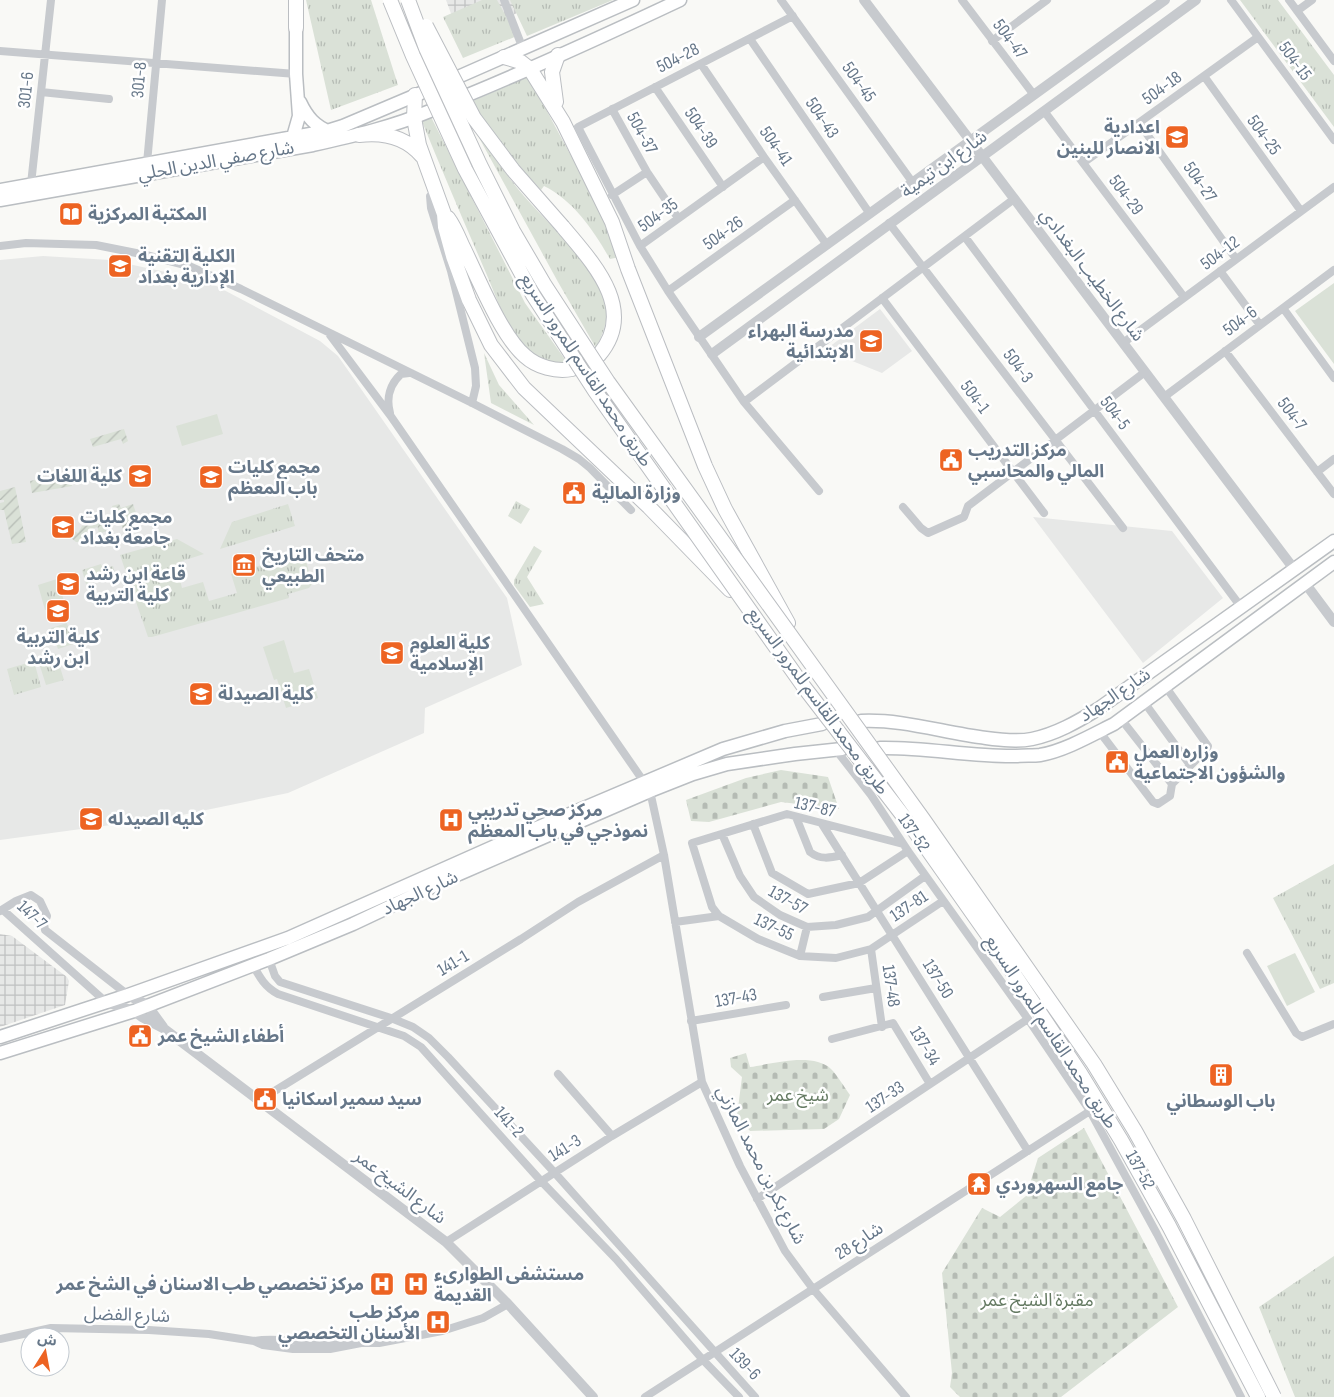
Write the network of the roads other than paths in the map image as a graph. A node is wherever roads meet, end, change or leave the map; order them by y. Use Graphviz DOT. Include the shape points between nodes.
graph roads {
  1 [pos="51,0"];
  2 [pos="162,0"];
  3 [pos="291,0"];
  4 [pos="296,0"];
  5 [pos="390,0"];
  6 [pos="408,0"];
  7 [pos="412,0"];
  8 [pos="504,0"];
  9 [pos="633,0"];
  10 [pos="680,0"];
  11 [pos="781,0"];
  12 [pos="864,0"];
  13 [pos="962,0"];
  14 [pos="1165,0"];
  15 [pos="1196,0"];
  16 [pos="1231,0"];
  17 [pos="1289,0"];
  18 [pos="1312,0"];
  19 [pos="1045,1"];
  20 [pos="1297,11"];
  21 [pos="600,16"];
  22 [pos="793,16"];
  23 [pos="296,28"];
  24 [pos="608,34"];
  25 [pos="1258,37"];
  26 [pos="750,38"];
  27 [pos="992,41"];
  28 [pos="523,49"];
  29 [pos="0,51"];
  30 [pos="45,53"];
  31 [pos="558,55"];
  32 [pos="504,57"];
  33 [pos="1334,61"];
  34 [pos="155,64"];
  35 [pos="701,64"];
  36 [pos="530,69"];
  37 [pos="296,74"];
  38 [pos="1204,76"];
  39 [pos="458,77"];
  40 [pos="655,87"];
  41 [pos="41,92"];
  42 [pos="418,94"];
  43 [pos="468,95"];
  44 [pos="1034,95"];
  45 [pos="109,99"];
  46 [pos="299,99"];
  47 [pos="1016,108"];
  48 [pos="612,110"];
  49 [pos="430,111"];
  50 [pos="1044,111"];
  51 [pos="414,118"];
  52 [pos="563,122"];
  53 [pos="1139,123"];
  54 [pos="1027,124"];
  55 [pos="327,131"];
  56 [pos="359,135"];
  57 [pos="293,137"];
  58 [pos="1334,140"];
  59 [pos="971,141"];
  60 [pos="764,157"];
  61 [pos="983,157"];
  62 [pos="424,158"];
  63 [pos="147,163"];
  64 [pos="1083,163"];
  65 [pos="646,172"];
  66 [pos="913,183"];
  67 [pos="31,184"];
  68 [pos="723,187"];
  69 [pos="1334,187"];
  70 [pos="0,190"];
  71 [pos="435,192"];
  72 [pos="612,195"];
  73 [pos="1014,199"];
  74 [pos="0,200"];
  75 [pos="795,200"];
  76 [pos="1301,211"];
  77 [pos="444,214"];
  78 [pos="870,214"];
  79 [pos="678,218"];
  80 [pos="890,224"];
  81 [pos="965,237"];
  82 [pos="827,245"];
  83 [pos="0,246"];
  84 [pos="640,246"];
  85 [pos="1236,259"];
  86 [pos="923,267"];
  87 [pos="1334,270"];
  88 [pos="1220,271"];
  89 [pos="668,291"];
  90 [pos="1184,297"];
  91 [pos="882,298"];
  92 [pos="1283,308"];
  93 [pos="1260,325"];
  94 [pos="329,334"];
  95 [pos="702,340"];
  96 [pos="1123,343"];
  97 [pos="1225,351"];
  98 [pos="599,354"];
  99 [pos="712,354"];
  100 [pos="572,369"];
  101 [pos="1145,372"];
  102 [pos="411,373"];
  103 [pos="1334,378"];
  104 [pos="1164,397"];
  105 [pos="744,402"];
  106 [pos="472,403"];
  107 [pos="1094,411"];
  108 [pos="390,415"];
  109 [pos="1055,440"];
  110 [pos="1334,459"];
  111 [pos="1013,472"];
  112 [pos="1317,472"];
  113 [pos="819,491"];
  114 [pos="1334,494"];
  115 [pos="902,507"];
  116 [pos="631,510"];
  117 [pos="1044,513"];
  118 [pos="1123,528"];
  119 [pos="1334,541"];
  120 [pos="1334,562"];
  121 [pos="1294,569"];
  122 [pos="1305,583"];
  123 [pos="1241,607"];
  124 [pos="754,616"];
  125 [pos="1334,622"];
  126 [pos="804,652"];
  127 [pos="1165,686"];
  128 [pos="1144,702"];
  129 [pos="1121,719"];
  130 [pos="861,720"];
  131 [pos="822,724"];
  132 [pos="1099,732"];
  133 [pos="963,736"];
  134 [pos="758,740"];
  135 [pos="880,748"];
  136 [pos="839,750"];
  137 [pos="959,754"];
  138 [pos="764,759"];
  139 [pos="1190,765"];
  140 [pos="1172,784"];
  141 [pos="647,786"];
  142 [pos="796,817"];
  143 [pos="753,824"];
  144 [pos="822,824"];
  145 [pos="722,834"];
  146 [pos="905,848"];
  147 [pos="664,855"];
  148 [pos="842,855"];
  149 [pos="456,870"];
  150 [pos="925,876"];
  151 [pos="860,883"];
  152 [pos="943,901"];
  153 [pos="1,911"];
  154 [pos="877,911"];
  155 [pos="719,916"];
  156 [pos="675,922"];
  157 [pos="807,927"];
  158 [pos="892,935"];
  159 [pos="871,949"];
  160 [pos="1247,953"];
  161 [pos="800,956"];
  162 [pos="270,959"];
  163 [pos="253,965"];
  164 [pos="876,988"];
  165 [pos="128,996"];
  166 [pos="823,997"];
  167 [pos="106,1002"];
  168 [pos="147,1005"];
  169 [pos="786,1005"];
  170 [pos="134,1011"];
  171 [pos="391,1018"];
  172 [pos="1028,1019"];
  173 [pos="691,1021"];
  174 [pos="1334,1024"];
  175 [pos="376,1027"];
  176 [pos="882,1027"];
  177 [pos="163,1028"];
  178 [pos="0,1037"];
  179 [pos="832,1039"];
  180 [pos="0,1053"];
  181 [pos="970,1058"];
  182 [pos="558,1074"];
  183 [pos="702,1082"];
  184 [pos="930,1084"];
  185 [pos="260,1100"];
  186 [pos="1090,1111"];
  187 [pos="612,1136"];
  188 [pos="1028,1151"];
  189 [pos="554,1172"];
  190 [pos="542,1181"];
  191 [pos="757,1199"];
  192 [pos="446,1242"];
  193 [pos="813,1289"];
  194 [pos="508,1304"];
  195 [pos="0,1339"];
  196 [pos="714,1352"];
  197 [pos="703,1360"];
  198 [pos="593,1397"];
  199 [pos="644,1397"];
  200 [pos="739,1397"];
  201 [pos="755,1397"];
  202 [pos="906,1397"];
  203 [pos="1241,1397"];
  204 [pos="1258,1397"];
  205 [pos="1274,1397"];
  1 -- 30 [label="street, 301-6"];
  2 -- 34 [label="street, 301-8"];
  3 -- 23 [label="street"];
  4 -- 23 [label="highway"];
  5 -- 124 [label="highway, طريق محمد القاسم للمرور السريع, bridge" via="465,169 533,294 595,391"];
  6 -- 126 [label="highway, طريق محمد القاسم للمرور السريع, bridge" via="426,48 480,165 544,284 608,382"];
  7 -- 98 [label="highway, bridge" via="474,118 600,274 612,297 614,309 613,328"];
  8 -- 28 [label="street"];
  9 -- 21 [label="main road"];
  10 -- 24 [label="main road"];
  11 -- 22 [label="street, 504-45"];
  12 -- 59 [label="street, شارع الخطيب البغدادي"];
  13 -- 27 [label="street, 504-47"];
  14 -- 44 [label="street, شارع ابن تيمية"];
  15 -- 50 [label="street, شارع ابن تيمية"];
  16 -- 25 [label="street, 504-15"];
  17 -- 20 [label="street"];
  18 -- 20 [label="street"];
  19 -- 27 [label="street"];
  20 -- 33 [label="street"];
  21 -- 24 [label="main road"];
  21 -- 28 [label="main road"];
  22 -- 26 [label="street, 504-28"];
  22 -- 66 [label="street, 504-45"];
  23 -- 37 [label="main road"];
  24 -- 31 [label="main road"];
  25 -- 38 [label="street, 504-18"];
  25 -- 58 [label="street, 504-15"];
  26 -- 35 [label="street, 504-28"];
  26 -- 78 [label="street, 504-43"];
  27 -- 44 [label="street, 504-47"];
  28 -- 32 [label="main road"];
  29 -- 30 [label="street"];
  30 -- 34 [label="street"];
  30 -- 41 [label="street, 301-6"];
  31 -- 36 [label="main road"];
  31 -- 52 [label="highway" via="552,83"];
  32 -- 36 [label="highway" via="521,62"];
  32 -- 39 [label="main road"];
  34 -- 37 [label="street"];
  34 -- 63 [label="street, 301-8"];
  35 -- 40 [label="street, 504-28"];
  35 -- 60 [label="street, 504-41"];
  36 -- 43 [label="main road"];
  36 -- 52 [label="highway"];
  37 -- 46 [label="main road"];
  38 -- 53 [label="street, 504-18"];
  38 -- 76 [label="street, 504-25"];
  40 -- 48 [label="street, 504-28"];
  40 -- 68 [label="street, 504-39"];
  41 -- 45 [label="street"];
  41 -- 67 [label="street, 301-6"];
  42 -- 51 [label="highway"];
  42 -- 55 [label="main road, شارع صفي الدين الحلي"];
  44 -- 47 [label="street, شارع ابن تيمية"];
  46 -- 55 [label="main road" via="312,121"];
  46 -- 57 [label="main road" via="299,116"];
  47 -- 54 [label="street"];
  47 -- 59 [label="street, شارع ابن تيمية"];
  48 -- 65 [label="street, 504-37"];
  48 -- 72 [label="street, 504-28" via="578,127"];
  49 -- 51 [label="main road, شارع صفي الدين الحلي"];
  50 -- 54 [label="street, شارع ابن تيمية"];
  50 -- 64 [label="street, 504-29"];
  51 -- 56 [label="main road, شارع صفي الدين الحلي"];
  51 -- 62 [label="highway"];
  52 -- 126 [label="highway, bridge" via="612,222 705,466 725,509"];
  53 -- 64 [label="street, 504-18"];
  53 -- 85 [label="street, 504-27"];
  54 -- 61 [label="street, شارع ابن تيمية"];
  55 -- 56 [label="main road"];
  55 -- 57 [label="main road, شارع صفي الدين الحلي"];
  56 -- 62 [label="highway" via="395,137 416,149"];
  56 -- 74 [label="main road, شارع صفي الدين الحلي"];
  57 -- 63 [label="main road, شارع صفي الدين الحلي"];
  59 -- 61 [label="street, شارع الخطيب البغدادي"];
  59 -- 66 [label="street, شارع ابن تيمية"];
  60 -- 68 [label="street, 504-35"];
  60 -- 75 [label="street, 504-41"];
  61 -- 73 [label="street, شارع الخطيب البغدادي"];
  61 -- 80 [label="street, شارع ابن تيمية"];
  62 -- 71 [label="highway"];
  63 -- 67 [label="main road, شارع صفي الدين الحلي"];
  64 -- 90 [label="street, 504-29"];
  65 -- 72 [label="street, 504-37"];
  65 -- 79 [label="street, 504-37"];
  66 -- 78 [label="street, شارع ابن تيمية"];
  67 -- 70 [label="main road, شارع صفي الدين الحلي"];
  68 -- 79 [label="street, 504-35"];
  69 -- 76 [label="street, 504-12"];
  71 -- 77 [label="highway"];
  71 -- 106 [label="street" via="430,196 431,208 451,271 475,368 476,386"];
  72 -- 84 [label="street"];
  73 -- 81 [label="street"];
  73 -- 96 [label="street, شارع الخطيب البغدادي"];
  75 -- 82 [label="street, 504-41"];
  75 -- 89 [label="street, 504-26"];
  76 -- 85 [label="street, 504-12"];
  77 -- 100 [label="highway" via="515,346 538,365"];
  77 -- 124 [label="highway, bridge" via="444,226 469,300 491,345 524,388 668,526"];
  78 -- 82 [label="street, شارع ابن تيمية"];
  79 -- 84 [label="street, 504-35"];
  80 -- 86 [label="street, 504-3"];
  80 -- 99 [label="street, شارع ابن تيمية"];
  81 -- 86 [label="street"];
  81 -- 107 [label="street, 504-5"];
  82 -- 95 [label="street, شارع ابن تيمية"];
  83 -- 94 [label="street" via="26,243 96,245 176,262 241,289"];
  84 -- 89 [label="street, 504-35"];
  85 -- 88 [label="street, 504-12"];
  86 -- 91 [label="street"];
  86 -- 109 [label="street, 504-3"];
  87 -- 92 [label="street, 504-6"];
  88 -- 90 [label="street, 504-12"];
  88 -- 93 [label="street"];
  89 -- 95 [label="street, 504-35"];
  90 -- 96 [label="street, 504-12"];
  91 -- 105 [label="street"];
  91 -- 111 [label="street, 504-1"];
  92 -- 93 [label="street, 504-6"];
  92 -- 103 [label="street"];
  93 -- 97 [label="street, 504-6"];
  94 -- 102 [label="street"];
  94 -- 108 [label="street"];
  95 -- 99 [label="street, 504-35"];
  96 -- 101 [label="street, شارع الخطيب البغدادي"];
  97 -- 104 [label="street, 504-6"];
  97 -- 112 [label="street, 504-7"];
  99 -- 105 [label="street, 504-35"];
  101 -- 104 [label="street, شارع الخطيب البغدادي"];
  101 -- 107 [label="street"];
  102 -- 106 [label="street"];
  102 -- 108 [label="street" via="401,374 392,387 388,398"];
  104 -- 121 [label="street, شارع الخطيب البغدادي"];
  105 -- 113 [label="street, 504-35"];
  106 -- 116 [label="street" via="579,459"];
  107 -- 109 [label="street"];
  107 -- 123 [label="street, 504-5"];
  108 -- 141 [label="street"];
  109 -- 111 [label="street"];
  109 -- 118 [label="street, 504-3"];
  110 -- 112 [label="street"];
  111 -- 115 [label="street" via="968,506 964,517 934,531 924,531"];
  111 -- 117 [label="street, 504-1"];
  112 -- 114 [label="street, 504-7"];
  119 -- 121 [label="main road, شارع الجهاد"];
  120 -- 122 [label="main road, شارع الجهاد"];
  121 -- 123 [label="main road, شارع الجهاد"];
  122 -- 125 [label="street"];
  122 -- 127 [label="main road, شارع الجهاد"];
  123 -- 133 [label="main road, شارع الجهاد" via="1098,710 1068,727 1031,739"];
  124 -- 204 [label="highway, طريق محمد القاسم للمرور السريع, bridge" via="911,826 1080,1072 1169,1226"];
  126 -- 205 [label="highway, طريق محمد القاسم للمرور السريع, bridge" via="1094,1064 1184,1220"];
  127 -- 128 [label="main road, شارع الجهاد"];
  127 -- 139 [label="street" via="1208,746"];
  128 -- 129 [label="main road, شارع الجهاد"];
  128 -- 139 [label="street"];
  129 -- 132 [label="main road, شارع الجهاد"];
  129 -- 140 [label="street"];
  130 -- 133 [label="main road, شارع الجهاد" via="921,726"];
  131 -- 134 [label="main road, شارع الجهاد"];
  132 -- 137 [label="main road, شارع الجهاد" via="1040,755"];
  132 -- 140 [label="street" via="1153,802 1158,804 1170,796"];
  133 -- 137 [label="main road" via="952,744"];
  134 -- 138 [label="main road" via="767,746 768,753"];
  134 -- 141 [label="main road, شارع الجهاد" via="724,750"];
  135 -- 137 [label="main road, شارع الجهاد"];
  136 -- 138 [label="main road, شارع الجهاد"];
  136 -- 146 [label="street, 137-52"];
  138 -- 141 [label="main road, شارع الجهاد" via="727,764"];
  139 -- 140 [label="street"];
  141 -- 147 [label="street, شارع بكر بن محمد المازني"];
  141 -- 149 [label="main road, شارع الجهاد"];
  142 -- 143 [label="street, 137-87" via="786,814"];
  142 -- 144 [label="street, 137-87"];
  142 -- 148 [label="street" via="812,854 822,858"];
  143 -- 145 [label="street, 137-87"];
  143 -- 151 [label="street" via="772,873 808,894"];
  144 -- 146 [label="street, 137-87"];
  144 -- 148 [label="street, 137-50"];
  145 -- 155 [label="street, 137-87" via="692,843 712,907"];
  145 -- 157 [label="street, 137-57" via="740,876 754,897 780,915"];
  146 -- 150 [label="street, 137-52"];
  146 -- 151 [label="street"];
  147 -- 156 [label="street, شارع بكر بن محمد المازني"];
  147 -- 171 [label="street, 141-1" via="578,902"];
  148 -- 151 [label="street, 137-50"];
  149 -- 162 [label="main road, شارع الجهاد" via="353,924"];
  149 -- 165 [label="main road, شارع الجهاد" via="288,938"];
  150 -- 152 [label="street, 137-52"];
  150 -- 154 [label="street, 137-57"];
  151 -- 154 [label="street, 137-50"];
  152 -- 158 [label="street, 137-81"];
  152 -- 172 [label="street, 137-52"];
  153 -- 165 [label="street, 147-7" via="31,895 40,900 47,916 45,930"];
  153 -- 167 [label="street, 147-7"];
  154 -- 157 [label="street, 137-57" via="868,917 836,925"];
  154 -- 158 [label="street, 137-50"];
  155 -- 156 [label="street"];
  155 -- 161 [label="street, 137-55" via="758,939"];
  156 -- 173 [label="street, شارع بكر بن محمد المازني"];
  157 -- 161 [label="street"];
  158 -- 159 [label="street, 137-55"];
  158 -- 181 [label="street, 137-50"];
  159 -- 161 [label="street, 137-55" via="836,958"];
  159 -- 164 [label="street, 137-48"];
  160 -- 174 [label="street" via="1296,1033 1302,1037"];
  162 -- 163 [label="main road, شارع الجهاد"];
  162 -- 171 [label="street, 141-2" via="280,982"];
  163 -- 168 [label="main road, شارع الجهاد"];
  163 -- 175 [label="street, 141-2" via="262,983 270,990"];
  164 -- 166 [label="street"];
  164 -- 176 [label="street, 137-48"];
  165 -- 167 [label="main road, شارع الجهاد"];
  165 -- 168 [label="street, شارع الشيخ عمر"];
  167 -- 170 [label="street, شارع الشيخ عمر"];
  167 -- 178 [label="main road, شارع الجهاد"];
  168 -- 170 [label="main road, شارع الجهاد"];
  168 -- 177 [label="street, شارع الشيخ عمر"];
  169 -- 173 [label="street, 137-43"];
  170 -- 177 [label="street, شارع الشيخ عمر"];
  170 -- 180 [label="main road, شارع الجهاد"];
  171 -- 175 [label="street, 141-1"];
  171 -- 189 [label="street, 141-2" via="429,1038"];
  172 -- 181 [label="street, 137-33"];
  172 -- 186 [label="street, 137-52"];
  173 -- 183 [label="street, شارع بكر بن محمد المازني"];
  175 -- 185 [label="street, 141-1"];
  175 -- 190 [label="street, 141-2" via="404,1036 421,1047"];
  176 -- 179 [label="street"];
  176 -- 184 [label="street, 137-34" via="893,1023"];
  177 -- 185 [label="street, شارع الشيخ عمر"];
  181 -- 184 [label="street, 137-33"];
  181 -- 188 [label="street, 137-50"];
  182 -- 187 [label="street"];
  183 -- 187 [label="street, 141-3"];
  183 -- 191 [label="street, شارع بكر بن محمد المازني"];
  184 -- 191 [label="street, 137-33"];
  185 -- 192 [label="street, شارع الشيخ عمر"];
  186 -- 188 [label="street, شارع 28"];
  186 -- 203 [label="street, 137-52"];
  187 -- 189 [label="street, 141-3"];
  188 -- 193 [label="street, شارع 28"];
  189 -- 190 [label="street, 141-3"];
  189 -- 196 [label="street, 141-2"];
  190 -- 192 [label="street, 141-3"];
  190 -- 197 [label="street, 141-2" via="616,1259"];
  191 -- 193 [label="street, شارع بكر بن محمد المازني" via="785,1250"];
  192 -- 194 [label="street, شارع الشيخ عمر"];
  193 -- 196 [label="street, شارع 28"];
  193 -- 202 [label="street, شارع بكر بن محمد المازني"];
  194 -- 195 [label="street, شارع الفضل" via="483,1318 442,1331 379,1343 254,1340 185,1332 80,1328 50,1328"];
  194 -- 198 [label="street, شارع الشيخ عمر"];
  196 -- 197 [label="street, شارع 28"];
  196 -- 201 [label="street, 139-6"];
  197 -- 199 [label="street, شارع 28"];
  197 -- 200 [label="street, 139-6"];
}
